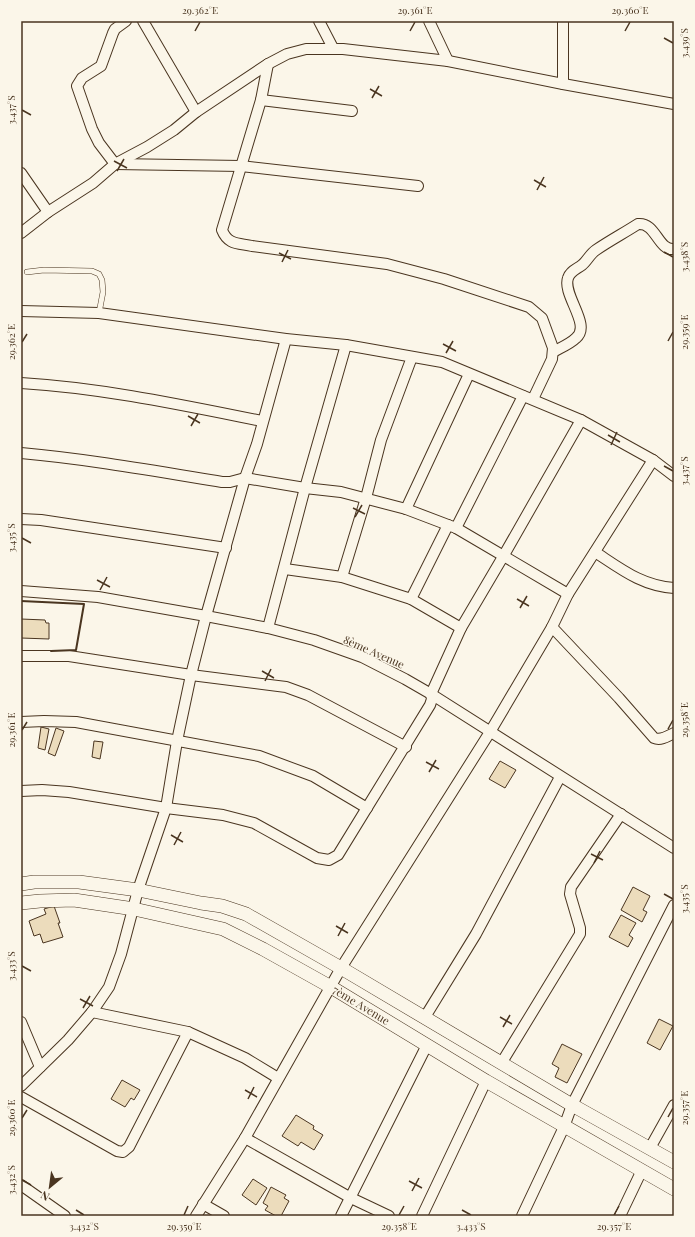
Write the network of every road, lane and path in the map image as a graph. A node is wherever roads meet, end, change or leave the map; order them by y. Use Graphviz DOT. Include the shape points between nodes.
graph roads {
  1 [pos="126,21"];
  2 [pos="143,21"];
  3 [pos="319,21"];
  4 [pos="429,21"];
  5 [pos="563,21"];
  6 [pos="333,48"];
  7 [pos="448,61"];
  8 [pos="268,64"];
  9 [pos="563,84"];
  10 [pos="261,100"];
  11 [pos="674,104"];
  12 [pos="352,111"];
  13 [pos="196,112"];
  14 [pos="115,164"];
  15 [pos="241,166"];
  16 [pos="21,173"];
  17 [pos="418,186"];
  18 [pos="48,212"];
  19 [pos="21,233"];
  20 [pos="674,249"];
  21 [pos="27,272"];
  22 [pos="21,311"];
  23 [pos="98,313"];
  24 [pos="286,339"];
  25 [pos="346,345"];
  26 [pos="553,352"];
  27 [pos="412,357"];
  28 [pos="469,374"];
  29 [pos="21,383"];
  30 [pos="523,396"];
  31 [pos="533,399"];
  32 [pos="581,420"];
  33 [pos="262,421"];
  34 [pos="21,453"];
  35 [pos="653,460"];
  36 [pos="674,476"];
  37 [pos="245,478"];
  38 [pos="305,488"];
  39 [pos="366,498"];
  40 [pos="406,509"];
  41 [pos="21,519"];
  42 [pos="452,526"];
  43 [pos="226,548"];
  44 [pos="595,552"];
  45 [pos="504,555"];
  46 [pos="285,569"];
  47 [pos="342,577"];
  48 [pos="674,588"];
  49 [pos="21,591"];
  50 [pos="568,594"];
  51 [pos="411,599"];
  52 [pos="206,616"];
  53 [pos="552,627"];
  54 [pos="268,628"];
  55 [pos="461,628"];
  56 [pos="21,656"];
  57 [pos="191,675"];
  58 [pos="431,694"];
  59 [pos="21,722"];
  60 [pos="490,732"];
  61 [pos="674,733"];
  62 [pos="177,741"];
  63 [pos="406,747"];
  64 [pos="560,777"];
  65 [pos="21,791"];
  66 [pos="166,808"];
  67 [pos="367,808"];
  68 [pos="621,814"];
  69 [pos="674,848"];
  70 [pos="21,884"];
  71 [pos="138,890"];
  72 [pos="21,904"];
  73 [pos="674,905"];
  74 [pos="134,909"];
  75 [pos="342,968"];
  76 [pos="331,987"];
  77 [pos="92,1012"];
  78 [pos="425,1017"];
  79 [pos="21,1022"];
  80 [pos="188,1032"];
  81 [pos="427,1046"];
  82 [pos="502,1062"];
  83 [pos="40,1067"];
  84 [pos="278,1078"];
  85 [pos="486,1081"];
  86 [pos="21,1086"];
  87 [pos="21,1096"];
  88 [pos="674,1104"];
  89 [pos="572,1105"];
  90 [pos="564,1127"];
  91 [pos="245,1138"];
  92 [pos="650,1148"];
  93 [pos="674,1162"];
  94 [pos="642,1170"];
  95 [pos="21,1185"];
  96 [pos="674,1189"];
  97 [pos="351,1198"];
  98 [pos="203,1204"];
  99 [pos="65,1216"];
  100 [pos="196,1216"];
  101 [pos="224,1216"];
  102 [pos="341,1216"];
  103 [pos="389,1216"];
  104 [pos="422,1216"];
  105 [pos="522,1216"];
  106 [pos="620,1216"];
  1 -- 14 [label="street" via="115,29 101,66 82,78 77,86 92,128"];
  2 -- 13 [label="street"];
  3 -- 6 [label="street"];
  4 -- 7 [label="street"];
  5 -- 9 [label="street"];
  6 -- 7 [label="street"];
  6 -- 8 [label="street" via="306,49 287,54"];
  7 -- 9 [label="street"];
  8 -- 10 [label="street"];
  8 -- 13 [label="street"];
  9 -- 11 [label="street"];
  10 -- 12 [label="street"];
  10 -- 15 [label="street"];
  13 -- 14 [label="street" via="174,130"];
  14 -- 15 [label="street"];
  14 -- 18 [label="street" via="93,183"];
  15 -- 17 [label="street"];
  15 -- 26 [label="street" via="222,230 230,242 387,264 444,279 529,307 542,318"];
  16 -- 18 [label="street"];
  18 -- 19 [label="street"];
  20 -- 26 [label="street" via="665,246 648,226 638,224 595,251 568,277 581,332"];
  21 -- 23 [label="lane" via="92,271 99,274 103,292"];
  22 -- 23 [label="street"];
  23 -- 24 [label="street"];
  24 -- 25 [label="street"];
  24 -- 33 [label="street"];
  25 -- 27 [label="street"];
  25 -- 38 [label="street"];
  26 -- 31 [label="street"];
  27 -- 28 [label="street" via="442,362"];
  27 -- 39 [label="street" via="381,440"];
  28 -- 30 [label="street"];
  28 -- 40 [label="street"];
  29 -- 33 [label="street" via="63,385 134,396"];
  30 -- 31 [label="street"];
  30 -- 42 [label="street"];
  31 -- 32 [label="street"];
  32 -- 35 [label="street"];
  32 -- 45 [label="street"];
  33 -- 37 [label="street"];
  34 -- 37 [label="street" via="78,459 222,482"];
  35 -- 36 [label="street"];
  35 -- 44 [label="street"];
  37 -- 38 [label="street"];
  37 -- 43 [label="street"];
  38 -- 39 [label="street"];
  38 -- 46 [label="street"];
  39 -- 40 [label="street"];
  39 -- 47 [label="street"];
  40 -- 42 [label="street"];
  41 -- 43 [label="street"];
  42 -- 45 [label="street"];
  42 -- 51 [label="street"];
  43 -- 52 [label="street"];
  44 -- 48 [label="street" via="639,580"];
  44 -- 50 [label="street"];
  45 -- 50 [label="street"];
  45 -- 55 [label="street"];
  46 -- 47 [label="street"];
  46 -- 54 [label="street"];
  47 -- 51 [label="street"];
  49 -- 52 [label="street, 8ème Avenue" via="98,597"];
  50 -- 53 [label="street"];
  51 -- 55 [label="street"];
  52 -- 54 [label="street, 8ème Avenue"];
  52 -- 57 [label="street"];
  53 -- 60 [label="street"];
  53 -- 61 [label="street" via="654,738 661,739"];
  54 -- 58 [label="street, 8ème Avenue" via="314,640 362,657"];
  55 -- 58 [label="street"];
  56 -- 57 [label="street" via="69,656"];
  57 -- 62 [label="street"];
  57 -- 63 [label="street" via="296,690"];
  58 -- 60 [label="street, 8ème Avenue"];
  58 -- 63 [label="street" via="432,702"];
  59 -- 62 [label="street" via="76,722"];
  60 -- 64 [label="street, 8ème Avenue"];
  60 -- 75 [label="street"];
  62 -- 66 [label="street"];
  62 -- 67 [label="street" via="259,756 313,776"];
  63 -- 67 [label="street"];
  64 -- 68 [label="street, 8ème Avenue"];
  64 -- 78 [label="street" via="476,934"];
  65 -- 66 [label="street" via="69,792"];
  66 -- 67 [label="street" via="223,815 254,823 317,858 329,860 338,855"];
  66 -- 71 [label="street"];
  68 -- 69 [label="street, 8ème Avenue"];
  68 -- 82 [label="street" via="571,887 570,894 580,934"];
  70 -- 71 [label="street, 7ème Avenue" via="79,882"];
  71 -- 74 [label="street"];
  71 -- 75 [label="street, 7ème Avenue" via="222,906 246,914"];
  72 -- 74 [label="street, 7ème Avenue" via="74,900"];
  73 -- 89 [label="street"];
  74 -- 76 [label="street, 7ème Avenue" via="223,929"];
  74 -- 77 [label="street" via="109,987"];
  75 -- 76 [label="street"];
  75 -- 78 [label="street, 7ème Avenue"];
  76 -- 81 [label="street, 7ème Avenue"];
  76 -- 84 [label="street"];
  77 -- 80 [label="street"];
  77 -- 83 [label="street"];
  78 -- 82 [label="street, 7ème Avenue"];
  79 -- 83 [label="street"];
  80 -- 84 [label="street" via="245,1058"];
  80 -- 87 [label="street" via="129,1147 123,1152 117,1151"];
  81 -- 85 [label="street, 7ème Avenue"];
  81 -- 97 [label="street"];
  82 -- 89 [label="street, 7ème Avenue"];
  83 -- 86 [label="street"];
  84 -- 91 [label="street"];
  85 -- 90 [label="street, 7ème Avenue"];
  85 -- 104 [label="street"];
  88 -- 92 [label="street"];
  89 -- 90 [label="street"];
  89 -- 92 [label="street, 7ème Avenue"];
  90 -- 94 [label="street, 7ème Avenue"];
  90 -- 105 [label="street"];
  91 -- 97 [label="street"];
  91 -- 98 [label="street"];
  92 -- 93 [label="street, 7ème Avenue"];
  94 -- 96 [label="street, 7ème Avenue"];
  94 -- 106 [label="street"];
  95 -- 99 [label="street"];
  97 -- 102 [label="street"];
  97 -- 103 [label="street"];
  98 -- 100 [label="street"];
  98 -- 101 [label="street"];
}
